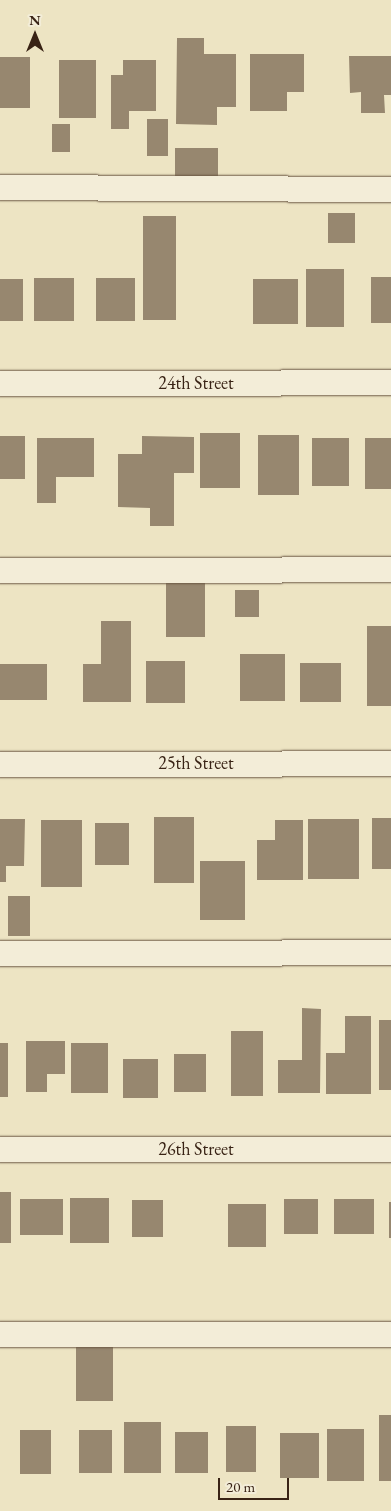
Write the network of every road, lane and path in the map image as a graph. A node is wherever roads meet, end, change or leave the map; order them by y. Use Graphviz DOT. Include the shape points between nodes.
graph roads {
  1 [pos="0,188"];
  2 [pos="391,189"];
  3 [pos="391,382"];
  4 [pos="0,383"];
  5 [pos="391,569"];
  6 [pos="0,570"];
  7 [pos="391,763"];
  8 [pos="0,764"];
  9 [pos="391,952"];
  10 [pos="0,953"];
  11 [pos="0,1149"];
  12 [pos="391,1149"];
  13 [pos="0,1334"];
  14 [pos="391,1334"];
  1 -- 2 [label="street"];
  3 -- 4 [label="street, 24th Street"];
  5 -- 6 [label="street"];
  7 -- 8 [label="street, 25th Street"];
  9 -- 10 [label="street"];
  11 -- 12 [label="street, 26th Street"];
  13 -- 14 [label="street"];
}
